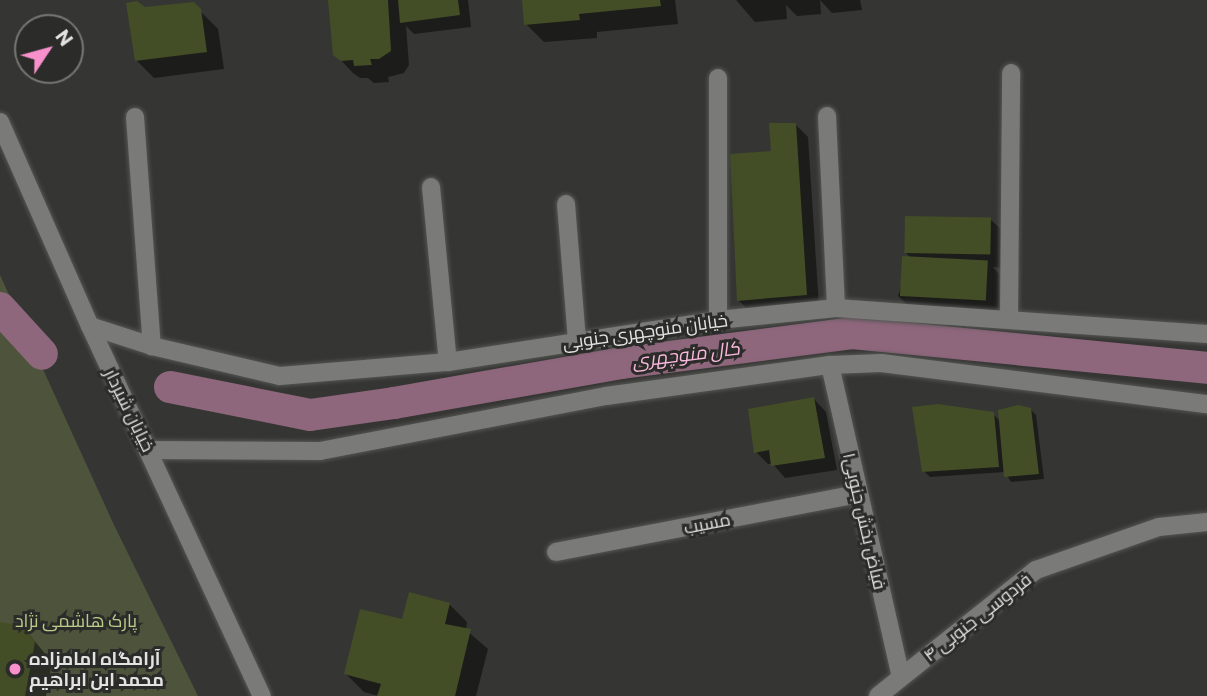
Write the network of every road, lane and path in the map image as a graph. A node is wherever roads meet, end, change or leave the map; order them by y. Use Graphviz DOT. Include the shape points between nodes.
graph roads {
  1 [pos="1011,73"];
  2 [pos="718,78"];
  3 [pos="827,116"];
  4 [pos="135,117"];
  5 [pos="0,122"];
  6 [pos="431,187"];
  7 [pos="566,204"];
  8 [pos="836,308"];
  9 [pos="1009,319"];
  10 [pos="718,320"];
  11 [pos="90,326"];
  12 [pos="1207,334"];
  13 [pos="577,340"];
  14 [pos="152,346"];
  15 [pos="448,362"];
  16 [pos="830,365"];
  17 [pos="1207,404"];
  18 [pos="149,450"];
  19 [pos="858,494"];
  20 [pos="1207,522"];
  21 [pos="556,552"];
  22 [pos="901,677"];
  23 [pos="262,696"];
  24 [pos="878,696"];
  1 -- 9 [label="street"];
  2 -- 10 [label="street"];
  3 -- 8 [label="street"];
  4 -- 14 [label="street"];
  5 -- 11 [label="street, خیابان شیردار"];
  6 -- 15 [label="street"];
  7 -- 13 [label="street"];
  8 -- 9 [label="street, خیابان منوچهری جنوبی"];
  8 -- 10 [label="street, خیابان منوچهری جنوبی"];
  9 -- 12 [label="street, خیابان منوچهری جنوبی"];
  10 -- 13 [label="street, خیابان منوچهری جنوبی"];
  11 -- 14 [label="street, خیابان منوچهری جنوبی"];
  11 -- 18 [label="street, خیابان شیردار"];
  13 -- 15 [label="street, خیابان منوچهری جنوبی"];
  14 -- 15 [label="street, خیابان منوچهری جنوبی" via="280,376"];
  16 -- 17 [label="street" via="881,363"];
  16 -- 18 [label="street" via="606,396 320,451"];
  16 -- 19 [label="street, فیاض بخش جنوبی۱"];
  18 -- 23 [label="street, خیابان شیردار"];
  19 -- 21 [label="street, مسیب"];
  19 -- 22 [label="street, فیاض بخش جنوبی۱"];
  20 -- 22 [label="street, فردوسی جنوبی ۴" via="1158,527 1037,570"];
  22 -- 24 [label="street, فردوسی جنوبی ۴"];
}
